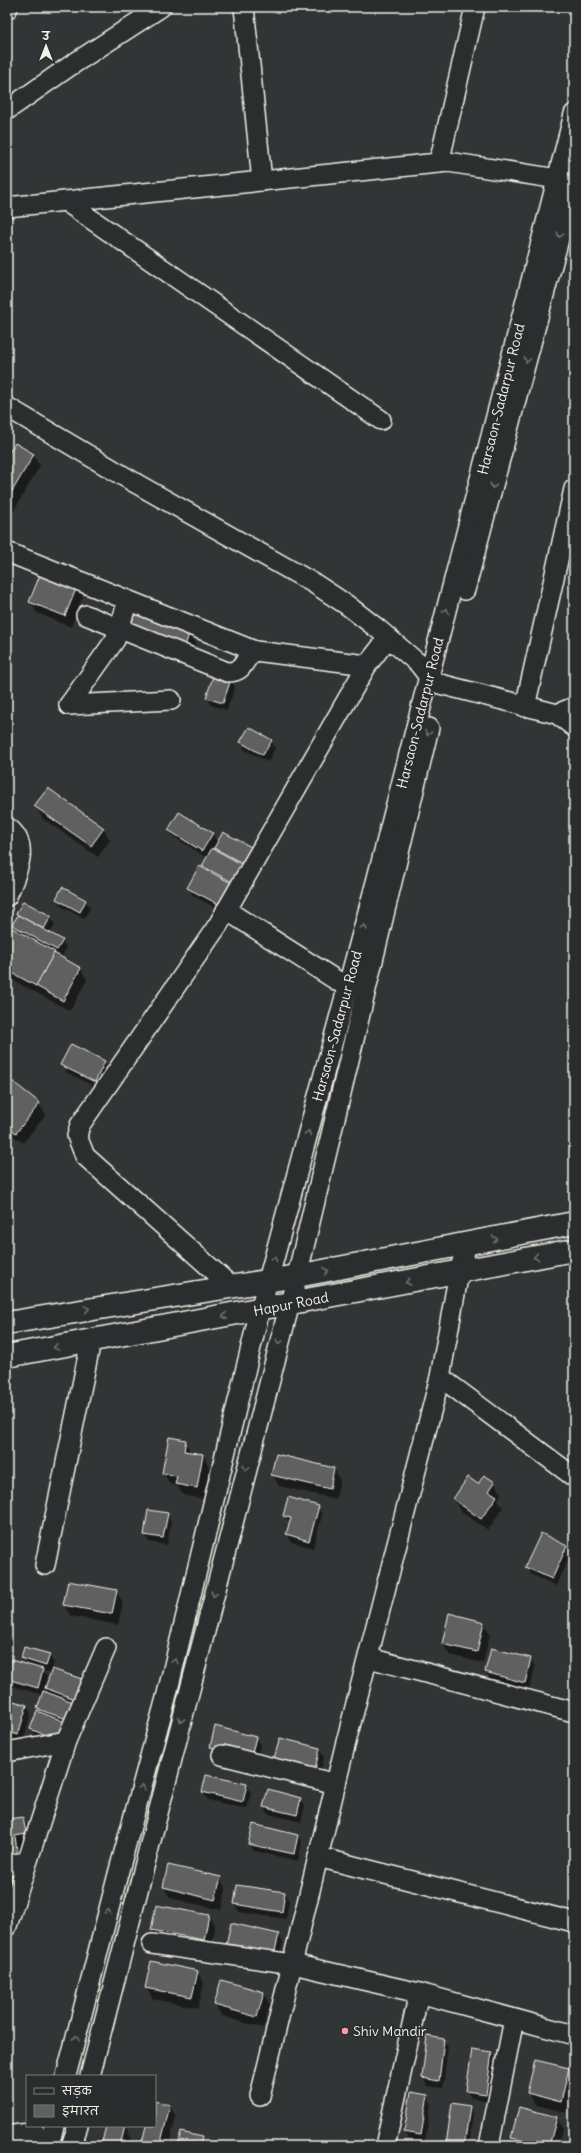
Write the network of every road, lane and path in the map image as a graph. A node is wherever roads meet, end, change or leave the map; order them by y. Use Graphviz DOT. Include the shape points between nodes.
graph roads {
  1 [pos="161,7"];
  2 [pos="244,7"];
  3 [pos="475,7"];
  4 [pos="7,110"];
  5 [pos="574,114"];
  6 [pos="439,163"];
  7 [pos="262,181"];
  8 [pos="566,181"];
  9 [pos="66,201"];
  10 [pos="7,207"];
  11 [pos="7,407"];
  12 [pos="381,420"];
  13 [pos="573,494"];
  14 [pos="7,552"];
  15 [pos="128,600"];
  16 [pos="86,616"];
  17 [pos="119,629"];
  18 [pos="388,638"];
  19 [pos="256,651"];
  20 [pos="367,665"];
  21 [pos="434,681"];
  22 [pos="171,700"];
  23 [pos="525,707"];
  24 [pos="574,707"];
  25 [pos="556,714"];
  26 [pos="574,727"];
  27 [pos="7,827"];
  28 [pos="7,896"];
  29 [pos="226,910"];
  30 [pos="347,987"];
  31 [pos="574,1223"];
  32 [pos="467,1244"];
  33 [pos="574,1250"];
  34 [pos="459,1272"];
  35 [pos="297,1276"];
  36 [pos="268,1281"];
  37 [pos="232,1287"];
  38 [pos="289,1305"];
  39 [pos="260,1310"];
  40 [pos="7,1322"];
  41 [pos="91,1341"];
  42 [pos="7,1356"];
  43 [pos="440,1377"];
  44 [pos="574,1477"];
  45 [pos="45,1565"];
  46 [pos="106,1648"];
  47 [pos="369,1658"];
  48 [pos="574,1712"];
  49 [pos="66,1741"];
  50 [pos="7,1752"];
  51 [pos="222,1755"];
  52 [pos="336,1784"];
  53 [pos="318,1857"];
  54 [pos="26,1862"];
  55 [pos="7,1864"];
  56 [pos="574,1922"];
  57 [pos="7,1926"];
  58 [pos="152,1944"];
  59 [pos="293,1964"];
  60 [pos="419,1993"];
  61 [pos="514,2019"];
  62 [pos="574,2035"];
  63 [pos="66,2075"];
  64 [pos="90,2075"];
  65 [pos="260,2096"];
  66 [pos="54,2127"];
  67 [pos="78,2127"];
  68 [pos="35,2132"];
  69 [pos="7,2136"];
  70 [pos="49,2146"];
  71 [pos="71,2146"];
  72 [pos="384,2146"];
  73 [pos="489,2146"];
  1 -- 4 [label="street"];
  2 -- 7 [label="street"];
  3 -- 6 [label="street"];
  5 -- 8 [label="street, Harsaon-Sadarpur Road"];
  6 -- 7 [label="street"];
  6 -- 8 [label="street" via="474,165"];
  7 -- 9 [label="street"];
  8 -- 21 [label="street, Harsaon-Sadarpur Road"];
  9 -- 10 [label="street"];
  9 -- 12 [label="street"];
  11 -- 18 [label="street" via="315,584 347,605"];
  13 -- 23 [label="street"];
  14 -- 15 [label="street"];
  15 -- 17 [label="street"];
  15 -- 19 [label="street"];
  16 -- 17 [label="street"];
  17 -- 19 [label="street" via="227,672 241,669 250,654"];
  17 -- 22 [label="street" via="115,640 69,705"];
  18 -- 20 [label="street"];
  18 -- 21 [label="street" via="419,664"];
  19 -- 20 [label="street"];
  20 -- 29 [label="street"];
  21 -- 23 [label="street"];
  30 -- 21 [label="street, Harsaon-Sadarpur Road, one-way"];
  21 -- 35 [label="street, Harsaon-Sadarpur Road, one-way"];
  23 -- 25 [label="street"];
  24 -- 25 [label="street"];
  25 -- 26 [label="street"];
  27 -- 28 [label="street" via="16,836 21,849 20,864"];
  29 -- 30 [label="street"];
  29 -- 37 [label="street" via="80,1125 77,1136 84,1156"];
  36 -- 30 [label="street, Harsaon-Sadarpur Road, one-way"];
  32 -- 31 [label="main road, Hapur Road, one-way"];
  32 -- 34 [label="street"];
  35 -- 32 [label="main road, Hapur Road, one-way"];
  33 -- 34 [label="main road, Hapur Road, one-way"];
  34 -- 38 [label="main road, Hapur Road, one-way"];
  34 -- 43 [label="street"];
  35 -- 36 [label="main road, Hapur Road"];
  35 -- 38 [label="street, Harsaon-Sadarpur Road"];
  36 -- 37 [label="main road, Hapur Road"];
  36 -- 39 [label="street, Harsaon-Sadarpur Road"];
  40 -- 37 [label="main road, Hapur Road, one-way"];
  38 -- 39 [label="main road, Hapur Road"];
  38 -- 64 [label="street, Harsaon-Sadarpur Road, one-way"];
  39 -- 41 [label="main road, Hapur Road, one-way"];
  63 -- 39 [label="street, Harsaon-Sadarpur Road, one-way" via="166,1698"];
  41 -- 42 [label="main road, Hapur Road, one-way"];
  41 -- 45 [label="street"];
  43 -- 44 [label="street"];
  43 -- 47 [label="street"];
  46 -- 49 [label="street"];
  47 -- 48 [label="street"];
  47 -- 52 [label="street"];
  49 -- 50 [label="street"];
  49 -- 54 [label="street"];
  51 -- 52 [label="street"];
  52 -- 53 [label="street"];
  53 -- 56 [label="street"];
  53 -- 59 [label="street"];
  54 -- 55 [label="street"];
  54 -- 57 [label="street"];
  58 -- 59 [label="street"];
  59 -- 60 [label="street"];
  59 -- 65 [label="street"];
  60 -- 61 [label="street"];
  60 -- 72 [label="street"];
  61 -- 62 [label="street"];
  61 -- 73 [label="street"];
  66 -- 70 [label="street"];
  67 -- 71 [label="street"];
  68 -- 69 [label="street"];
}
